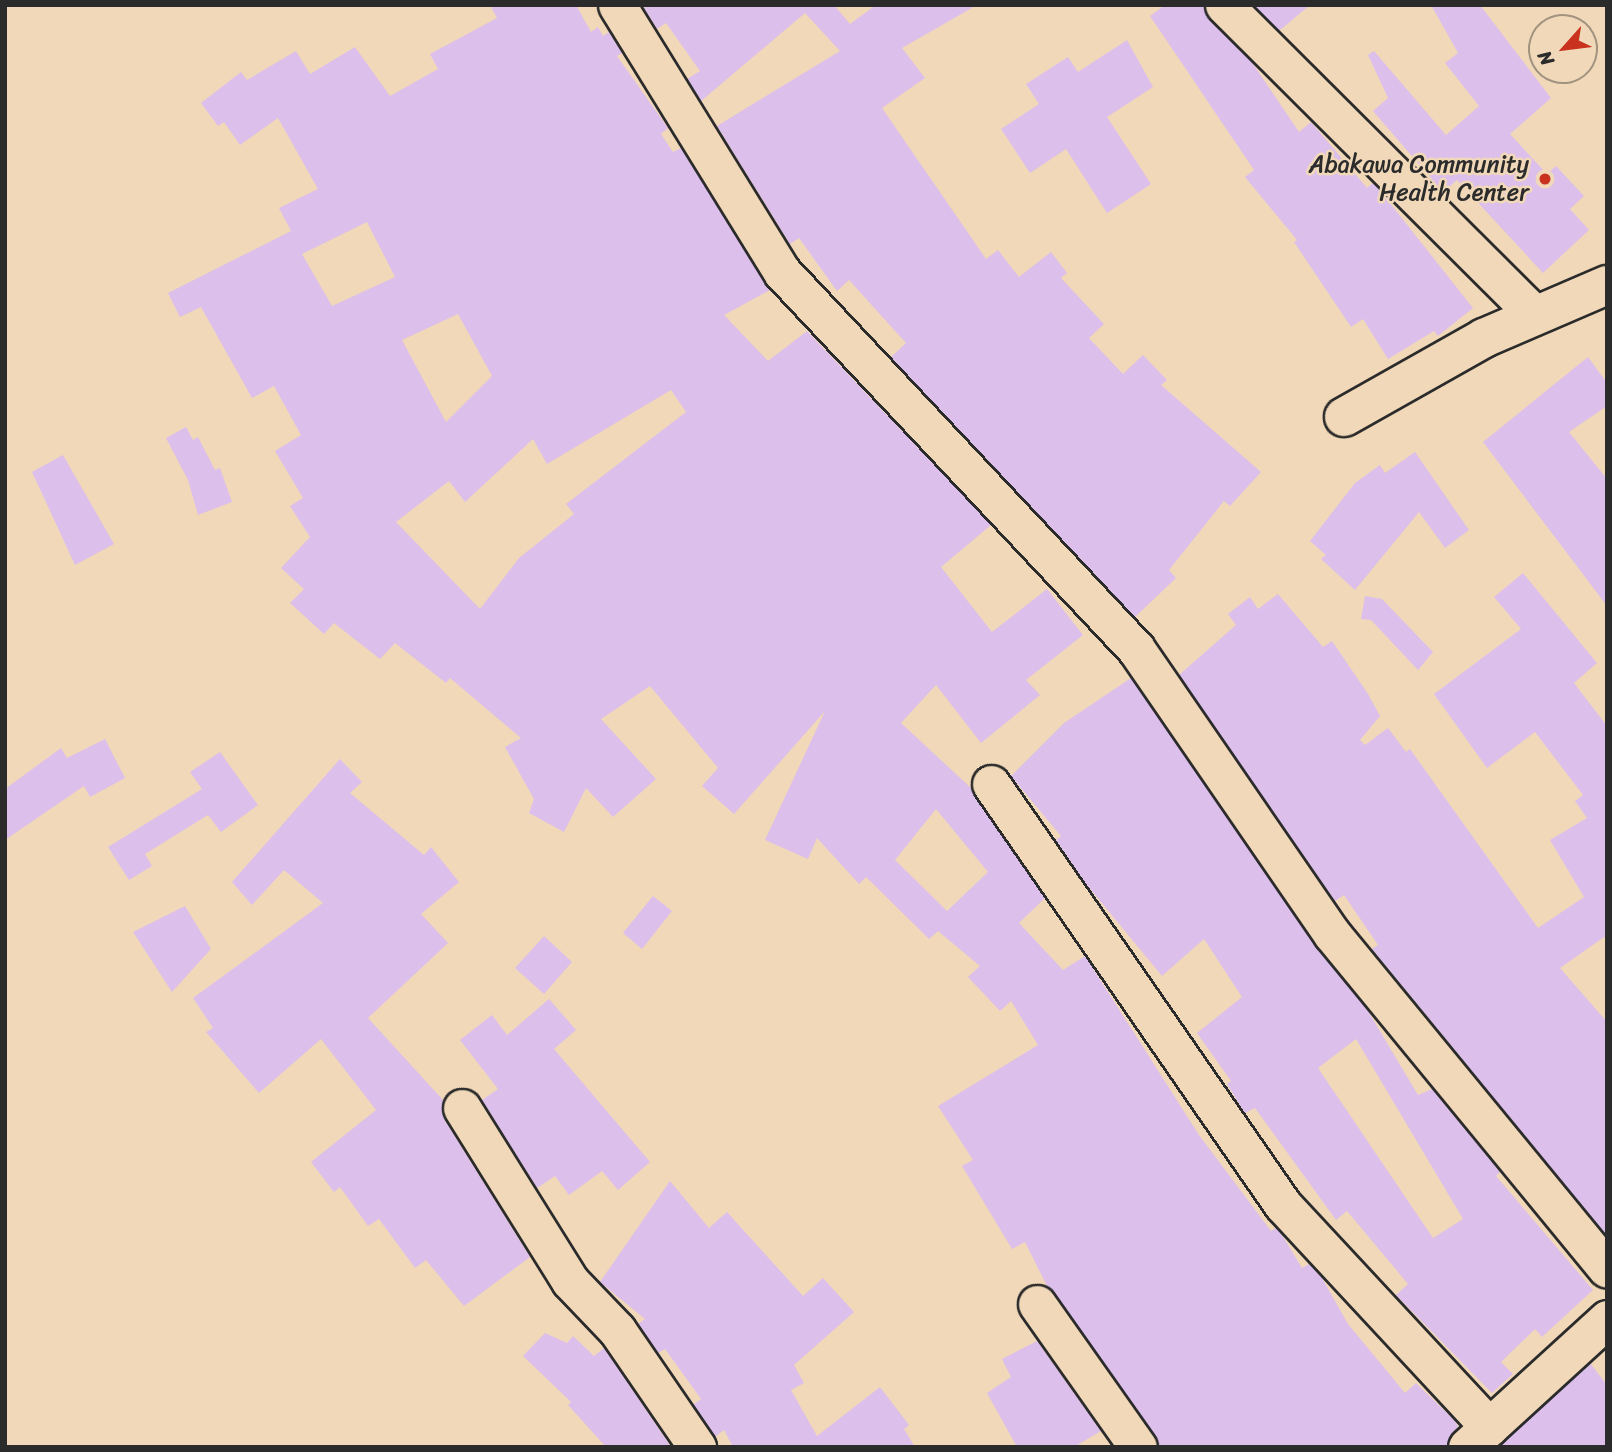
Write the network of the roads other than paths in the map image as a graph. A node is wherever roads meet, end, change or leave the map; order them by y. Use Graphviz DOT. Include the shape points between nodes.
graph roads {
  1 [pos="617,5"];
  2 [pos="1224,5"];
  3 [pos="1607,285"];
  4 [pos="1533,313"];
  5 [pos="1344,417"];
  6 [pos="991,784"];
  7 [pos="462,1108"];
  8 [pos="1607,1269"];
  9 [pos="1037,1304"];
  10 [pos="1607,1319"];
  11 [pos="1478,1437"];
  12 [pos="697,1447"];
  13 [pos="1138,1447"];
  1 -- 8 [label="street" via="782,272 1136,649 1332,934"];
  2 -- 4 [label="street"];
  3 -- 4 [label="street"];
  4 -- 5 [label="street"];
  6 -- 11 [label="street" via="1283,1205"];
  7 -- 12 [label="street" via="570,1281 617,1330"];
  9 -- 13 [label="street"];
  10 -- 11 [label="street"];
}
